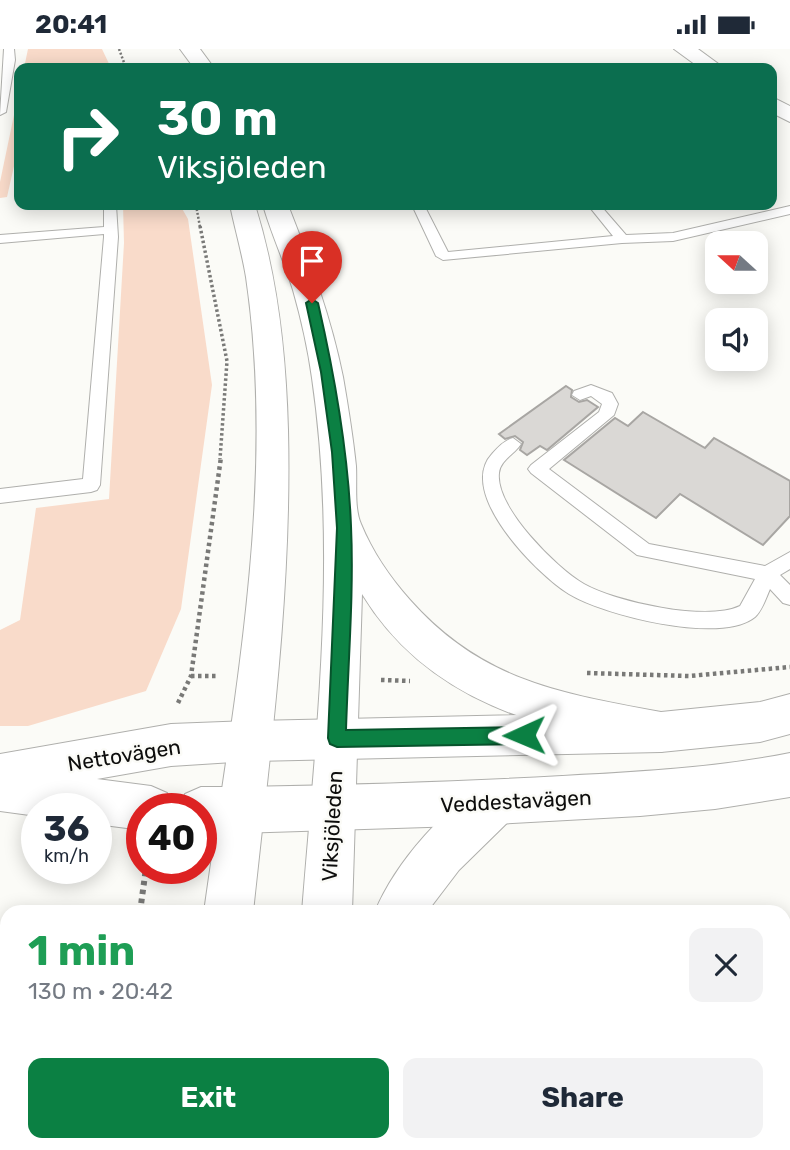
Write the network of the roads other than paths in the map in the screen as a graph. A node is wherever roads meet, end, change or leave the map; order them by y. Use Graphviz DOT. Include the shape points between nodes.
graph roads {
  1 [pos="9,49"];
  2 [pos="190,49"];
  3 [pos="684,49"];
  4 [pos="202,63"];
  5 [pos="706,63"];
  6 [pos="0,112"];
  7 [pos="110,210"];
  8 [pos="243,210"];
  9 [pos="277,210"];
  10 [pos="420,210"];
  11 [pos="598,210"];
  12 [pos="790,210"];
  13 [pos="110,230"];
  14 [pos="0,239"];
  15 [pos="622,239"];
  16 [pos="580,395"];
  17 [pos="606,415"];
  18 [pos="513,444"];
  19 [pos="0,496"];
  20 [pos="344,528"];
  21 [pos="790,560"];
  22 [pos="767,574"];
  23 [pos="790,597"];
  24 [pos="790,714"];
  25 [pos="661,732"];
  26 [pos="337,738"];
  27 [pos="249,741"];
  28 [pos="790,775"];
  29 [pos="0,776"];
  30 [pos="0,789"];
  31 [pos="495,803"];
  32 [pos="126,806"];
  33 [pos="333,808"];
  34 [pos="221,810"];
  35 [pos="228,905"];
  36 [pos="327,905"];
  37 [pos="403,905"];
  1 -- 6 [label="lane"];
  2 -- 4 [label="main road"];
  3 -- 5 [label="main road"];
  7 -- 13 [label="lane"];
  8 -- 27 [label="main road" via="263,306 272,443 270,554"];
  9 -- 20 [label="main road, Viksjöleden" via="308,291 328,372"];
  10 -- 15 [label="lane" via="443,256"];
  11 -- 15 [label="lane"];
  12 -- 15 [label="lane" via="673,237"];
  13 -- 14 [label="lane"];
  13 -- 19 [label="lane" via="91,485"];
  16 -- 17 [label="lane" via="591,390 607,397"];
  17 -- 22 [label="lane" via="537,469 644,549"];
  18 -- 22 [label="lane" via="494,462 489,475 498,506 536,554 577,589 622,607 727,622 747,612"];
  20 -- 25 [label="main road" via="389,603 446,663 525,702"];
  20 -- 26 [label="main road, Viksjöleden"];
  21 -- 22 [label="lane"];
  22 -- 23 [label="lane"];
  24 -- 25 [label="main road" via="760,722"];
  25 -- 26 [label="main road"];
  26 -- 27 [label="main road"];
  26 -- 33 [label="main road, Viksjöleden"];
  27 -- 29 [label="main road, Nettovägen" via="171,745"];
  27 -- 34 [label="main road"];
  28 -- 31 [label="main road, Veddestavägen" via="678,792"];
  30 -- 32 [label="main road, Nettovägen"];
  31 -- 33 [label="main road, Veddestavägen"];
  31 -- 37 [label="main road" via="453,839"];
  33 -- 34 [label="main road, Veddestavägen"];
  33 -- 36 [label="main road, Viksjöleden"];
  34 -- 35 [label="main road"];
}
